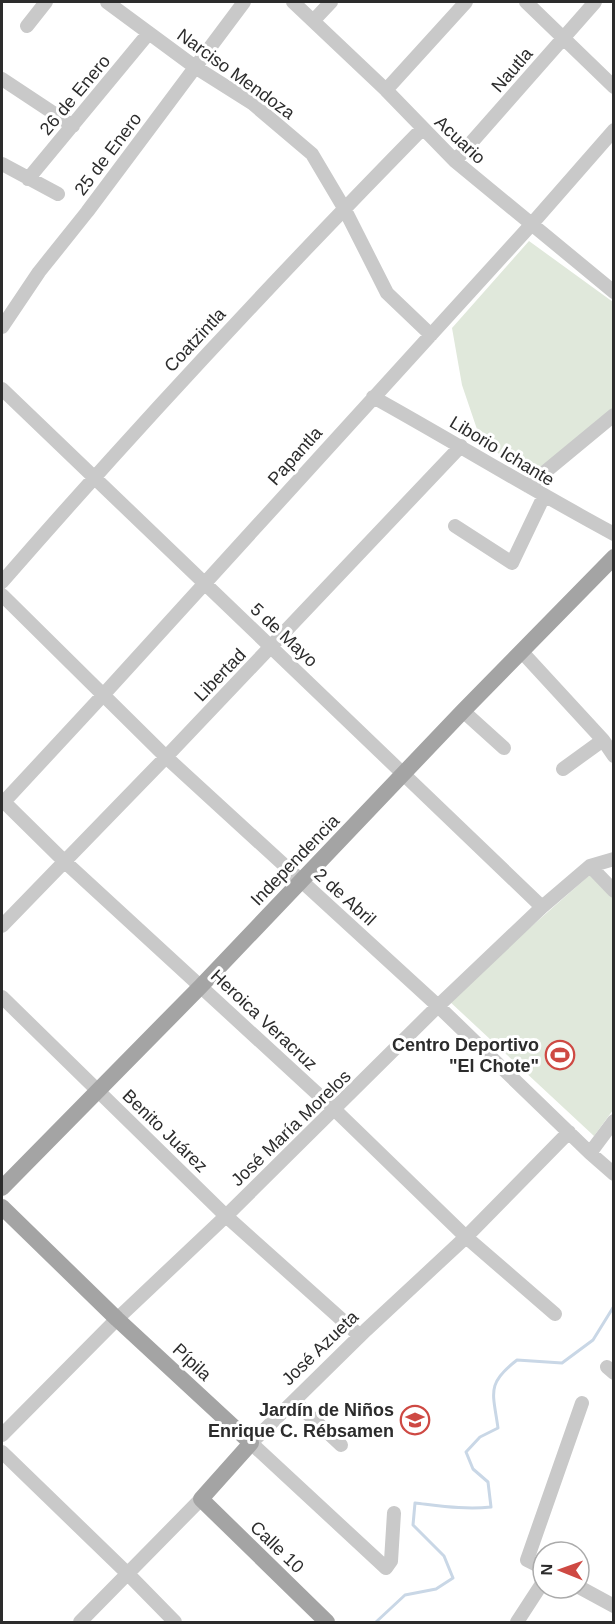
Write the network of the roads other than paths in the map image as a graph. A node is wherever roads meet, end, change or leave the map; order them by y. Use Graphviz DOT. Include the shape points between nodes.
graph roads {
  1 [pos="46,2"];
  2 [pos="107,2"];
  3 [pos="244,2"];
  4 [pos="293,2"];
  5 [pos="331,2"];
  6 [pos="466,2"];
  7 [pos="526,2"];
  8 [pos="595,2"];
  9 [pos="314,20"];
  10 [pos="27,26"];
  11 [pos="148,34"];
  12 [pos="563,38"];
  13 [pos="195,67"];
  14 [pos="2,79"];
  15 [pos="614,87"];
  16 [pos="386,90"];
  17 [pos="74,126"];
  18 [pos="422,129"];
  19 [pos="614,130"];
  20 [pos="455,162"];
  21 [pos="2,164"];
  22 [pos="28,179"];
  23 [pos="58,194"];
  24 [pos="344,208"];
  25 [pos="530,226"];
  26 [pos="611,286"];
  27 [pos="2,327"];
  28 [pos="431,335"];
  29 [pos="2,389"];
  30 [pos="373,397"];
  31 [pos="614,415"];
  32 [pos="461,446"];
  33 [pos="94,476"];
  34 [pos="528,486"];
  35 [pos="543,496"];
  36 [pos="455,526"];
  37 [pos="614,534"];
  38 [pos="614,557"];
  39 [pos="2,582"];
  40 [pos="204,584"];
  41 [pos="2,595"];
  42 [pos="272,647"];
  43 [pos="522,652"];
  44 [pos="104,694"];
  45 [pos="463,711"];
  46 [pos="603,740"];
  47 [pos="504,748"];
  48 [pos="614,756"];
  49 [pos="166,757"];
  50 [pos="563,769"];
  51 [pos="405,774"];
  52 [pos="2,802"];
  53 [pos="614,858"];
  54 [pos="64,861"];
  55 [pos="590,866"];
  56 [pos="301,882"];
  57 [pos="614,891"];
  58 [pos="542,907"];
  59 [pos="2,926"];
  60 [pos="201,986"];
  61 [pos="2,998"];
  62 [pos="438,1006"];
  63 [pos="96,1090"];
  64 [pos="335,1110"];
  65 [pos="614,1120"];
  66 [pos="569,1132"];
  67 [pos="590,1153"];
  68 [pos="614,1174"];
  69 [pos="2,1188"];
  70 [pos="2,1206"];
  71 [pos="226,1216"];
  72 [pos="466,1238"];
  73 [pos="555,1314"];
  74 [pos="117,1319"];
  75 [pos="360,1336"];
  76 [pos="294,1401"];
  77 [pos="582,1403"];
  78 [pos="2,1435"];
  79 [pos="251,1443"];
  80 [pos="341,1445"];
  81 [pos="2,1452"];
  82 [pos="201,1499"];
  83 [pos="394,1513"];
  84 [pos="534,1540"];
  85 [pos="531,1549"];
  86 [pos="531,1562"];
  87 [pos="128,1574"];
  88 [pos="591,1594"];
  89 [pos="532,1600"];
  90 [pos="614,1606"];
  91 [pos="80,1623"];
  92 [pos="175,1623"];
  93 [pos="327,1623"];
  94 [pos="517,1623"];
  1 -- 10 [label="street"];
  2 -- 11 [label="street, Narciso Mendoza"];
  3 -- 13 [label="street, 25 de Enero"];
  4 -- 9 [label="street, Acuario"];
  5 -- 9 [label="street"];
  6 -- 16 [label="street"];
  7 -- 12 [label="street"];
  8 -- 12 [label="street, Nautla"];
  9 -- 16 [label="street, Acuario"];
  11 -- 13 [label="street, Narciso Mendoza"];
  11 -- 17 [label="street, 26 de Enero"];
  12 -- 15 [label="street"];
  12 -- 20 [label="street, Nautla"];
  13 -- 24 [label="street, Narciso Mendoza" via="252,104 312,154"];
  13 -- 27 [label="street, 25 de Enero" via="39,272"];
  14 -- 17 [label="street"];
  16 -- 18 [label="street, Acuario"];
  17 -- 22 [label="street, 26 de Enero"];
  18 -- 20 [label="street, Acuario"];
  18 -- 24 [label="street, Coatzintla"];
  19 -- 25 [label="street, Papantla"];
  20 -- 25 [label="street, Acuario"];
  21 -- 22 [label="street"];
  22 -- 23 [label="street"];
  24 -- 28 [label="street, Narciso Mendoza" via="387,292"];
  24 -- 33 [label="street, Coatzintla"];
  25 -- 26 [label="street, Acuario"];
  25 -- 28 [label="street, Papantla"];
  28 -- 30 [label="street, Papantla"];
  29 -- 33 [label="street, 5 de Mayo"];
  30 -- 32 [label="street, Liborio Ichante"];
  30 -- 40 [label="street, Papantla"];
  31 -- 34 [label="street"];
  32 -- 34 [label="street, Liborio Ichante"];
  32 -- 42 [label="street, Libertad"];
  33 -- 39 [label="street, Coatzintla"];
  33 -- 40 [label="street, 5 de Mayo"];
  34 -- 35 [label="street, Liborio Ichante"];
  35 -- 36 [label="street" via="512,563"];
  35 -- 37 [label="street, Liborio Ichante"];
  38 -- 43 [label="main road, Independencia"];
  40 -- 42 [label="street, 5 de Mayo"];
  40 -- 44 [label="street, Papantla"];
  41 -- 44 [label="street, 2 de Abril"];
  42 -- 49 [label="street, Libertad"];
  42 -- 51 [label="street, 5 de Mayo"];
  43 -- 45 [label="main road, Independencia"];
  43 -- 46 [label="street"];
  44 -- 49 [label="street, 2 de Abril"];
  44 -- 52 [label="street, Papantla"];
  45 -- 47 [label="street"];
  45 -- 51 [label="main road, Independencia"];
  46 -- 48 [label="street"];
  46 -- 50 [label="street"];
  49 -- 54 [label="street, Libertad"];
  49 -- 56 [label="street, 2 de Abril"];
  51 -- 56 [label="main road, Independencia"];
  51 -- 58 [label="street, 5 de Mayo"];
  52 -- 54 [label="street, Heroica Veracruz"];
  53 -- 55 [label="street, José María Morelos"];
  54 -- 59 [label="street, Libertad"];
  54 -- 60 [label="street, Heroica Veracruz"];
  55 -- 57 [label="street"];
  55 -- 58 [label="street, José María Morelos"];
  56 -- 60 [label="main road, Independencia"];
  56 -- 62 [label="street, 2 de Abril"];
  58 -- 62 [label="street, José María Morelos"];
  60 -- 63 [label="main road, Independencia"];
  60 -- 64 [label="street, Heroica Veracruz"];
  61 -- 63 [label="street, Benito Juárez"];
  62 -- 64 [label="street, José María Morelos"];
  62 -- 66 [label="street, 2 de Abril"];
  63 -- 69 [label="main road, Independencia"];
  63 -- 71 [label="street, Benito Juárez"];
  64 -- 71 [label="street, José María Morelos"];
  64 -- 72 [label="street, Heroica Veracruz"];
  65 -- 67 [label="street"];
  66 -- 67 [label="street, 2 de Abril"];
  66 -- 72 [label="street, José Azueta"];
  67 -- 68 [label="street, 2 de Abril"];
  70 -- 74 [label="main road, Pípila"];
  71 -- 74 [label="street, José María Morelos"];
  71 -- 75 [label="street, Benito Juárez"];
  72 -- 73 [label="street, Heroica Veracruz"];
  72 -- 75 [label="street, José Azueta"];
  74 -- 78 [label="street, José María Morelos"];
  74 -- 79 [label="main road, Pípila"];
  75 -- 76 [label="street, José Azueta"];
  76 -- 79 [label="street, José Azueta"];
  76 -- 80 [label="street"];
  77 -- 84 [label="street"];
  79 -- 82 [label="main road, José Azueta"];
  79 -- 83 [label="street, Pípila" via="386,1568 391,1561"];
  81 -- 87 [label="street"];
  82 -- 87 [label="street, José Azueta"];
  82 -- 93 [label="main road, Calle 10"];
  85 -- 86 [label="street" via="527,1560"];
  87 -- 91 [label="street, José Azueta"];
  87 -- 92 [label="street"];
  88 -- 90 [label="street"];
  89 -- 94 [label="street"];
}
